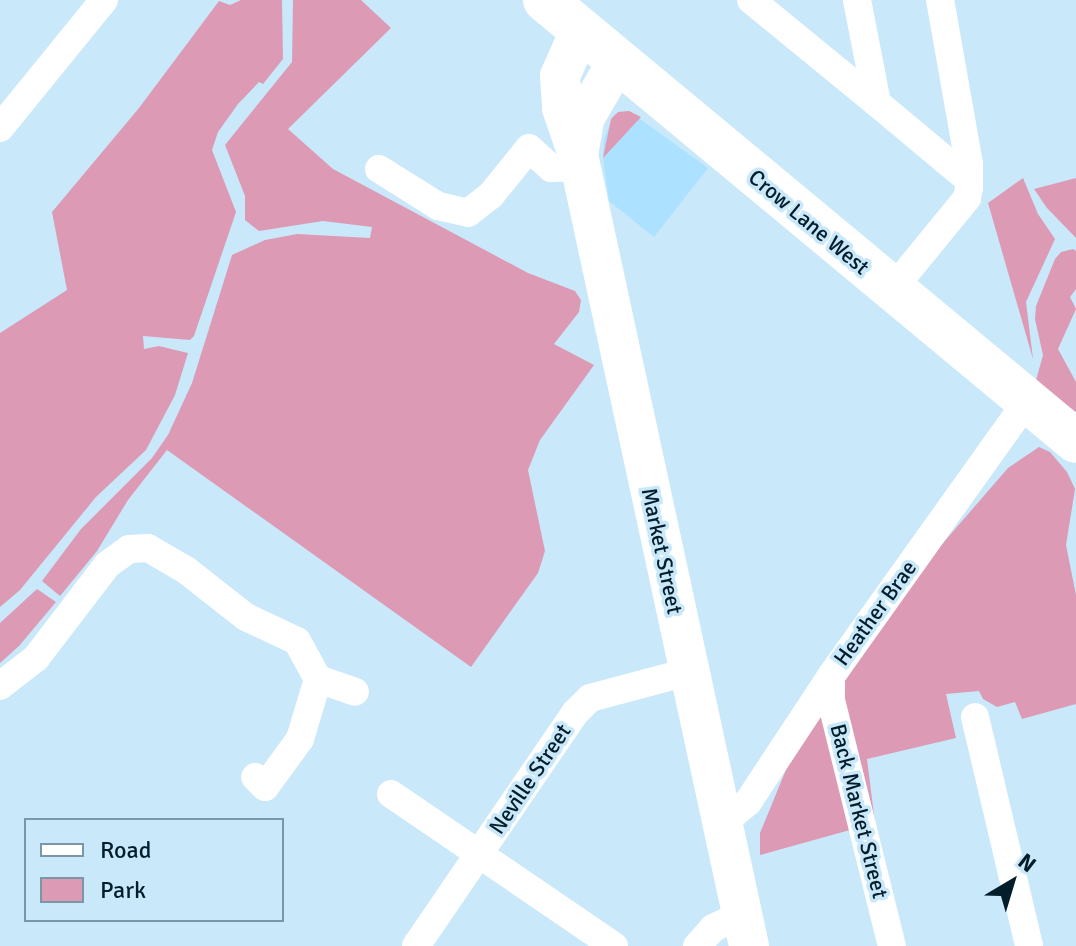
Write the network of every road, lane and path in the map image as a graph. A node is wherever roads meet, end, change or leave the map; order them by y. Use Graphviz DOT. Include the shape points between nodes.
graph roads {
  1 [pos="104,0"];
  2 [pos="545,0"];
  3 [pos="857,0"];
  4 [pos="940,0"];
  5 [pos="759,1"];
  6 [pos="580,31"];
  7 [pos="617,62"];
  8 [pos="877,103"];
  9 [pos="0,128"];
  10 [pos="579,161"];
  11 [pos="379,169"];
  12 [pos="969,180"];
  13 [pos="892,290"];
  14 [pos="1027,401"];
  15 [pos="1076,441"];
  16 [pos="688,672"];
  17 [pos="831,676"];
  18 [pos="318,679"];
  19 [pos="0,686"];
  20 [pos="355,692"];
  21 [pos="975,717"];
  22 [pos="260,790"];
  23 [pos="391,794"];
  24 [pos="723,823"];
  25 [pos="478,855"];
  26 [pos="746,930"];
  27 [pos="416,946"];
  28 [pos="614,946"];
  29 [pos="697,946"];
  30 [pos="892,946"];
  31 [pos="1029,946"];
  1 -- 9 [label="street"];
  2 -- 6 [label="main road, Crow Lane West"];
  3 -- 8 [label="street"];
  4 -- 12 [label="street"];
  5 -- 8 [label="street"];
  6 -- 7 [label="main road, Crow Lane West"];
  6 -- 10 [label="street, Market Street" via="559,86"];
  7 -- 10 [label="street, Market Street" via="585,117"];
  7 -- 13 [label="main road, Crow Lane West"];
  8 -- 12 [label="street"];
  10 -- 11 [label="street" via="551,168 529,148 491,195 468,213 438,206"];
  10 -- 16 [label="street, Market Street"];
  12 -- 13 [label="street" via="967,198"];
  13 -- 14 [label="main road, Crow Lane West"];
  14 -- 15 [label="main road, Crow Lane West"];
  14 -- 17 [label="street, Heather Brae"];
  16 -- 24 [label="street, Market Street"];
  16 -- 25 [label="street, Neville Street" via="590,698"];
  17 -- 24 [label="street, Heather Brae" via="748,802"];
  17 -- 30 [label="street, Back Market Street" via="831,700"];
  18 -- 19 [label="street" via="297,641 246,617 186,570 139,547 107,565 36,658"];
  18 -- 20 [label="street"];
  18 -- 22 [label="street" via="300,739"];
  21 -- 31 [label="street"];
  23 -- 25 [label="street"];
  24 -- 26 [label="street, Market Street"];
  25 -- 27 [label="street, Neville Street"];
  25 -- 28 [label="street"];
  26 -- 29 [label="street" via="713,928"];
}
